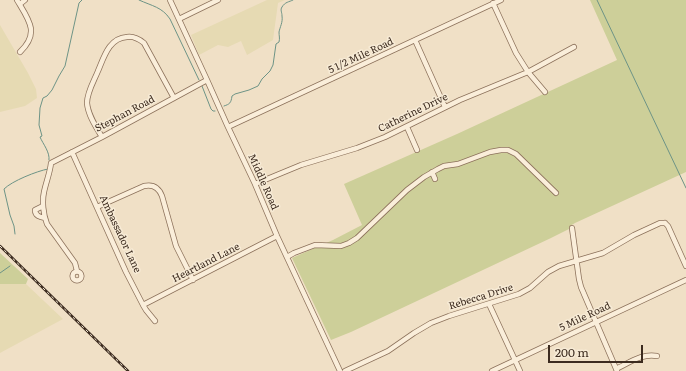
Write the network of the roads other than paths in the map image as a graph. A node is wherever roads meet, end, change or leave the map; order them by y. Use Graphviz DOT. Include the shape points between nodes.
graph roads {
  1 [pos="25,0"];
  2 [pos="170,0"];
  3 [pos="218,0"];
  4 [pos="501,0"];
  5 [pos="19,2"];
  6 [pos="493,4"];
  7 [pos="179,19"];
  8 [pos="415,40"];
  9 [pos="574,47"];
  10 [pos="20,52"];
  11 [pos="528,72"];
  12 [pos="207,80"];
  13 [pos="545,92"];
  14 [pos="174,98"];
  15 [pos="445,106"];
  16 [pos="228,127"];
  17 [pos="406,127"];
  18 [pos="102,137"];
  19 [pos="417,150"];
  20 [pos="72,152"];
  21 [pos="432,172"];
  22 [pos="435,179"];
  23 [pos="255,184"];
  24 [pos="556,193"];
  25 [pos="43,206"];
  26 [pos="97,207"];
  27 [pos="44,218"];
  28 [pos="572,228"];
  29 [pos="277,236"];
  30 [pos="287,257"];
  31 [pos="577,260"];
  32 [pos="686,266"];
  33 [pos="77,271"];
  34 [pos="193,280"];
  35 [pos="686,280"];
  36 [pos="489,304"];
  37 [pos="143,306"];
  38 [pos="155,322"];
  39 [pos="596,322"];
  40 [pos="657,356"];
  41 [pos="515,360"];
  42 [pos="617,370"];
  43 [pos="340,371"];
  44 [pos="345,371"];
  45 [pos="492,371"];
  46 [pos="520,371"];
  1 -- 5 [label="street"];
  2 -- 7 [label="street, Middle Road"];
  3 -- 7 [label="street"];
  4 -- 6 [label="street, 5 1/2 Mile Road"];
  5 -- 10 [label="street" via="29,18 32,31 28,43"];
  6 -- 8 [label="street, 5 1/2 Mile Road"];
  6 -- 11 [label="street"];
  7 -- 12 [label="street, Middle Road"];
  8 -- 15 [label="street"];
  8 -- 16 [label="street, 5 1/2 Mile Road"];
  9 -- 11 [label="street, Catherine Drive"];
  11 -- 13 [label="street"];
  11 -- 15 [label="street, Catherine Drive"];
  12 -- 14 [label="street, Stephan Road"];
  12 -- 16 [label="street, Middle Road"];
  14 -- 18 [label="street, Stephan Road"];
  14 -- 18 [label="street" via="144,43 129,37 114,42 87,99 90,114"];
  15 -- 17 [label="street, Catherine Drive"];
  16 -- 23 [label="street, Middle Road"];
  17 -- 19 [label="street"];
  17 -- 23 [label="street, Catherine Drive" via="370,143 301,165"];
  18 -- 20 [label="street, Stephan Road"];
  20 -- 25 [label="street, Stephan Road" via="51,163"];
  20 -- 26 [label="street, Ambassador Lane"];
  21 -- 22 [label="street"];
  21 -- 24 [label="street" via="490,152 508,150 516,154"];
  21 -- 30 [label="street" via="407,190 349,243 340,246 316,245"];
  23 -- 29 [label="street, Middle Road"];
  25 -- 27 [label="street"];
  25 -- 27 [label="street" via="35,210 35,213"];
  26 -- 34 [label="street" via="144,186 159,190 176,246"];
  26 -- 37 [label="street, Ambassador Lane"];
  27 -- 33 [label="street" via="75,263"];
  28 -- 31 [label="street"];
  29 -- 30 [label="street, Middle Road"];
  29 -- 34 [label="street, Heartland Lane"];
  30 -- 43 [label="street, Middle Road"];
  31 -- 32 [label="street, Rebecca Drive" via="603,253 665,221"];
  31 -- 36 [label="street, Rebecca Drive" via="553,269 515,296"];
  31 -- 39 [label="street" via="581,287"];
  34 -- 37 [label="street, Heartland Lane"];
  35 -- 39 [label="street, 5 Mile Road"];
  36 -- 41 [label="street"];
  36 -- 44 [label="street, Rebecca Drive" via="431,323 388,352"];
  37 -- 38 [label="street, Ambassador Lane"];
  39 -- 41 [label="street, 5 Mile Road"];
  39 -- 42 [label="street"];
  40 -- 42 [label="street" via="643,356"];
  41 -- 45 [label="street, 5 Mile Road"];
  41 -- 46 [label="street"];
}
